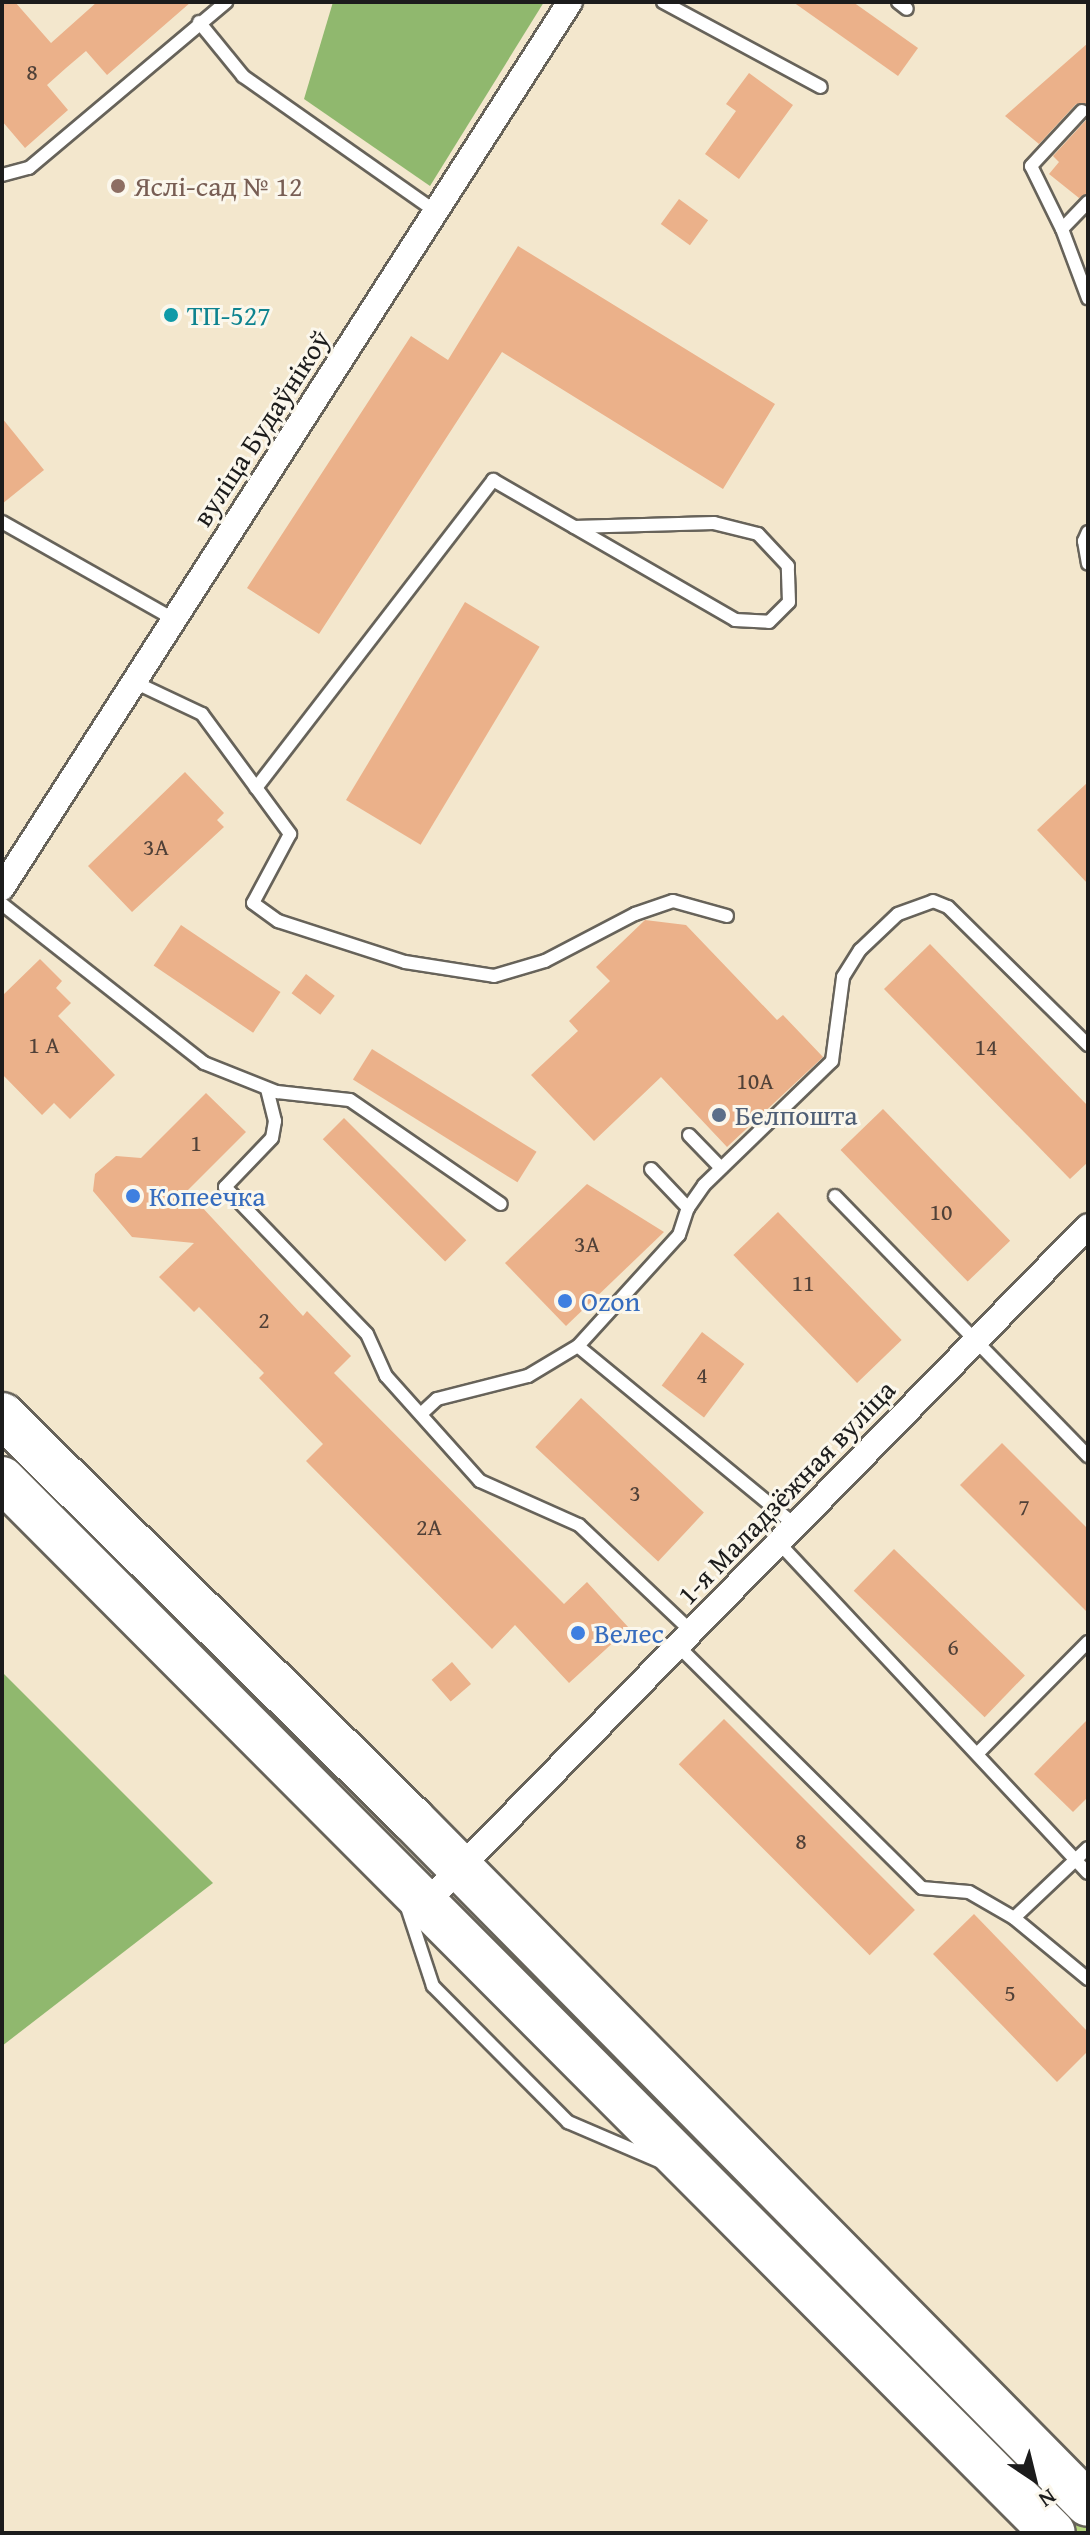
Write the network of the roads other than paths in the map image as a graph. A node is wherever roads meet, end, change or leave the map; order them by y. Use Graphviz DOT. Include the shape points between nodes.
graph roads {
  1 [pos="226,2"];
  2 [pos="570,2"];
  3 [pos="663,2"];
  4 [pos="199,22"];
  5 [pos="821,87"];
  6 [pos="1082,111"];
  7 [pos="2,175"];
  8 [pos="1088,202"];
  9 [pos="435,211"];
  10 [pos="1062,229"];
  11 [pos="1088,298"];
  12 [pos="2,522"];
  13 [pos="574,527"];
  14 [pos="1088,532"];
  15 [pos="1088,564"];
  16 [pos="172,618"];
  17 [pos="132,681"];
  18 [pos="256,788"];
  19 [pos="2,888"];
  20 [pos="2,904"];
  21 [pos="727,916"];
  22 [pos="1088,1045"];
  23 [pos="267,1089"];
  24 [pos="689,1135"];
  25 [pos="721,1168"];
  26 [pos="651,1169"];
  27 [pos="835,1196"];
  28 [pos="501,1204"];
  29 [pos="688,1208"];
  30 [pos="1088,1226"];
  31 [pos="977,1340"];
  32 [pos="578,1346"];
  33 [pos="421,1414"];
  34 [pos="2,1415"];
  35 [pos="1088,1456"];
  36 [pos="2,1479"];
  37 [pos="787,1534"];
  38 [pos="684,1638"];
  39 [pos="1088,1642"];
  40 [pos="978,1753"];
  41 [pos="1088,1848"];
  42 [pos="1075,1860"];
  43 [pos="393,1866"];
  44 [pos="460,1868"];
  45 [pos="1088,1873"];
  46 [pos="427,1902"];
  47 [pos="1014,1918"];
  48 [pos="1088,1979"];
  49 [pos="705,2181"];
  50 [pos="1088,2504"];
  51 [pos="1053,2533"];
  1 -- 4 [label="lane"];
  2 -- 9 [label="street, вуліца Будаўнікоў"];
  3 -- 5 [label="lane"];
  4 -- 7 [label="lane" via="29,168"];
  4 -- 9 [label="lane" via="243,76"];
  6 -- 10 [label="lane" via="1031,166"];
  8 -- 10 [label="lane"];
  9 -- 16 [label="street, вуліца Будаўнікоў"];
  10 -- 11 [label="lane"];
  12 -- 16 [label="lane"];
  13 -- 13 [label="lane" via="735,620 769,622 789,602 788,566 758,534 714,523"];
  13 -- 18 [label="lane" via="493,480"];
  14 -- 15 [label="lane"];
  16 -- 17 [label="street, вуліца Будаўнікоў"];
  17 -- 18 [label="lane" via="202,714"];
  17 -- 19 [label="street, вуліца Будаўнікоў"];
  18 -- 21 [label="lane" via="290,834 253,903 278,921 405,962 494,976 545,961 635,914 673,901"];
  20 -- 23 [label="lane" via="192,1055"];
  22 -- 25 [label="lane" via="948,907 933,901 918,904 879,928 843,977 832,1061"];
  23 -- 28 [label="lane" via="350,1100"];
  23 -- 33 [label="lane" via="275,1121 272,1138 225,1187 367,1334 386,1376"];
  24 -- 25 [label="lane"];
  25 -- 29 [label="lane"];
  26 -- 29 [label="lane"];
  27 -- 31 [label="lane"];
  29 -- 32 [label="lane" via="679,1235"];
  30 -- 31 [label="street, 1-я Маладзёжная вуліца"];
  31 -- 35 [label="lane"];
  31 -- 37 [label="street, 1-я Маладзёжная вуліца"];
  32 -- 33 [label="lane" via="528,1376 437,1399"];
  32 -- 37 [label="lane"];
  33 -- 38 [label="lane" via="480,1481 579,1525"];
  34 -- 44 [label="highway"];
  36 -- 43 [label="highway"];
  37 -- 38 [label="street, 1-я Маладзёжная вуліца"];
  37 -- 40 [label="lane"];
  38 -- 44 [label="street, 1-я Маладзёжная вуліца"];
  38 -- 47 [label="lane" via="922,1888 969,1892"];
  39 -- 40 [label="lane"];
  40 -- 42 [label="lane"];
  41 -- 42 [label="lane"];
  42 -- 45 [label="lane"];
  42 -- 47 [label="lane"];
  43 -- 46 [label="highway"];
  43 -- 49 [label="lane" via="433,1986 568,2122"];
  44 -- 46 [label="street, 1-я Маладзёжная вуліца"];
  44 -- 50 [label="highway"];
  46 -- 49 [label="highway"];
  47 -- 48 [label="lane"];
  49 -- 51 [label="highway"];
}
